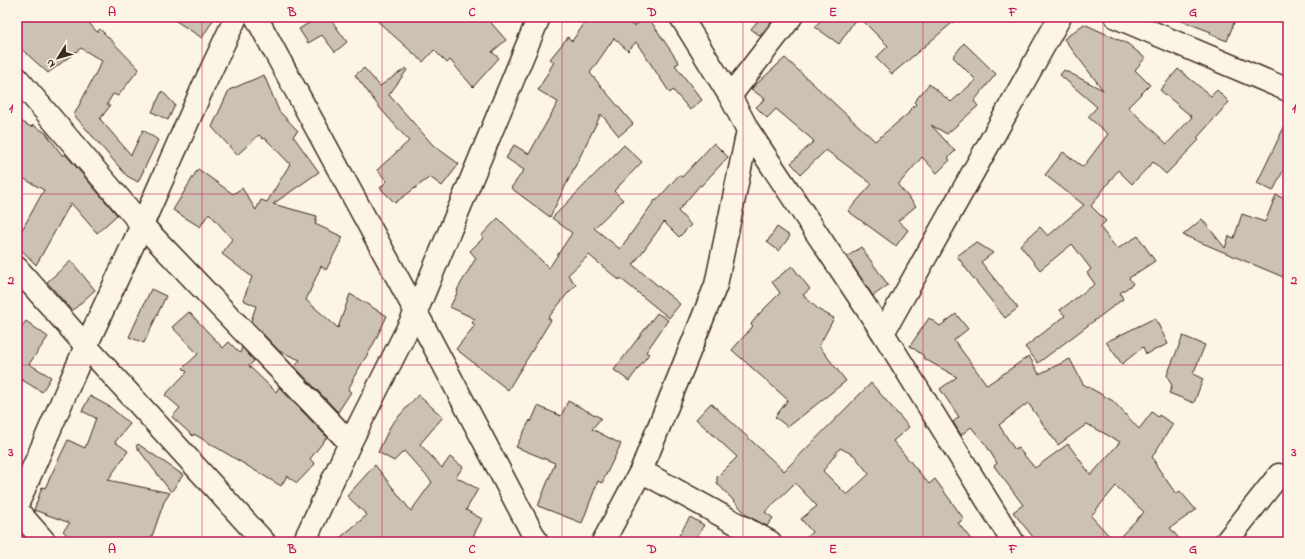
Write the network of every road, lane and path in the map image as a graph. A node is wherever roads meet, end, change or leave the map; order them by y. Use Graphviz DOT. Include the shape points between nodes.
graph roads {
  1 [pos="236,17"];
  2 [pos="256,17"];
  3 [pos="539,17"];
  4 [pos="681,17"];
  5 [pos="791,17"];
  6 [pos="1060,17"];
  7 [pos="1116,17"];
  8 [pos="17,78"];
  9 [pos="1288,90"];
  10 [pos="730,96"];
  11 [pos="748,130"];
  12 [pos="142,225"];
  13 [pos="17,268"];
  14 [pos="416,312"];
  15 [pos="883,333"];
  16 [pos="86,346"];
  17 [pos="350,443"];
  18 [pos="641,471"];
  19 [pos="1279,475"];
  20 [pos="17,505"];
  21 [pos="17,510"];
  22 [pos="45,542"];
  23 [pos="264,542"];
  24 [pos="304,542"];
  25 [pos="537,542"];
  26 [pos="602,542"];
  27 [pos="770,542"];
  28 [pos="1013,542"];
  29 [pos="1226,542"];
  1 -- 12 [label="street"];
  2 -- 14 [label="street"];
  3 -- 14 [label="street"];
  4 -- 10 [label="street"];
  5 -- 10 [label="street"];
  6 -- 15 [label="street"];
  7 -- 9 [label="street"];
  8 -- 12 [label="street"];
  10 -- 11 [label="street"];
  11 -- 15 [label="street"];
  11 -- 18 [label="street" via="716,285"];
  12 -- 16 [label="street"];
  12 -- 17 [label="street"];
  13 -- 16 [label="street"];
  14 -- 17 [label="street"];
  14 -- 25 [label="street"];
  15 -- 28 [label="street"];
  16 -- 20 [label="street"];
  16 -- 23 [label="street"];
  17 -- 24 [label="street"];
  18 -- 26 [label="street"];
  18 -- 27 [label="street"];
  19 -- 29 [label="street"];
  21 -- 22 [label="street"];
}
